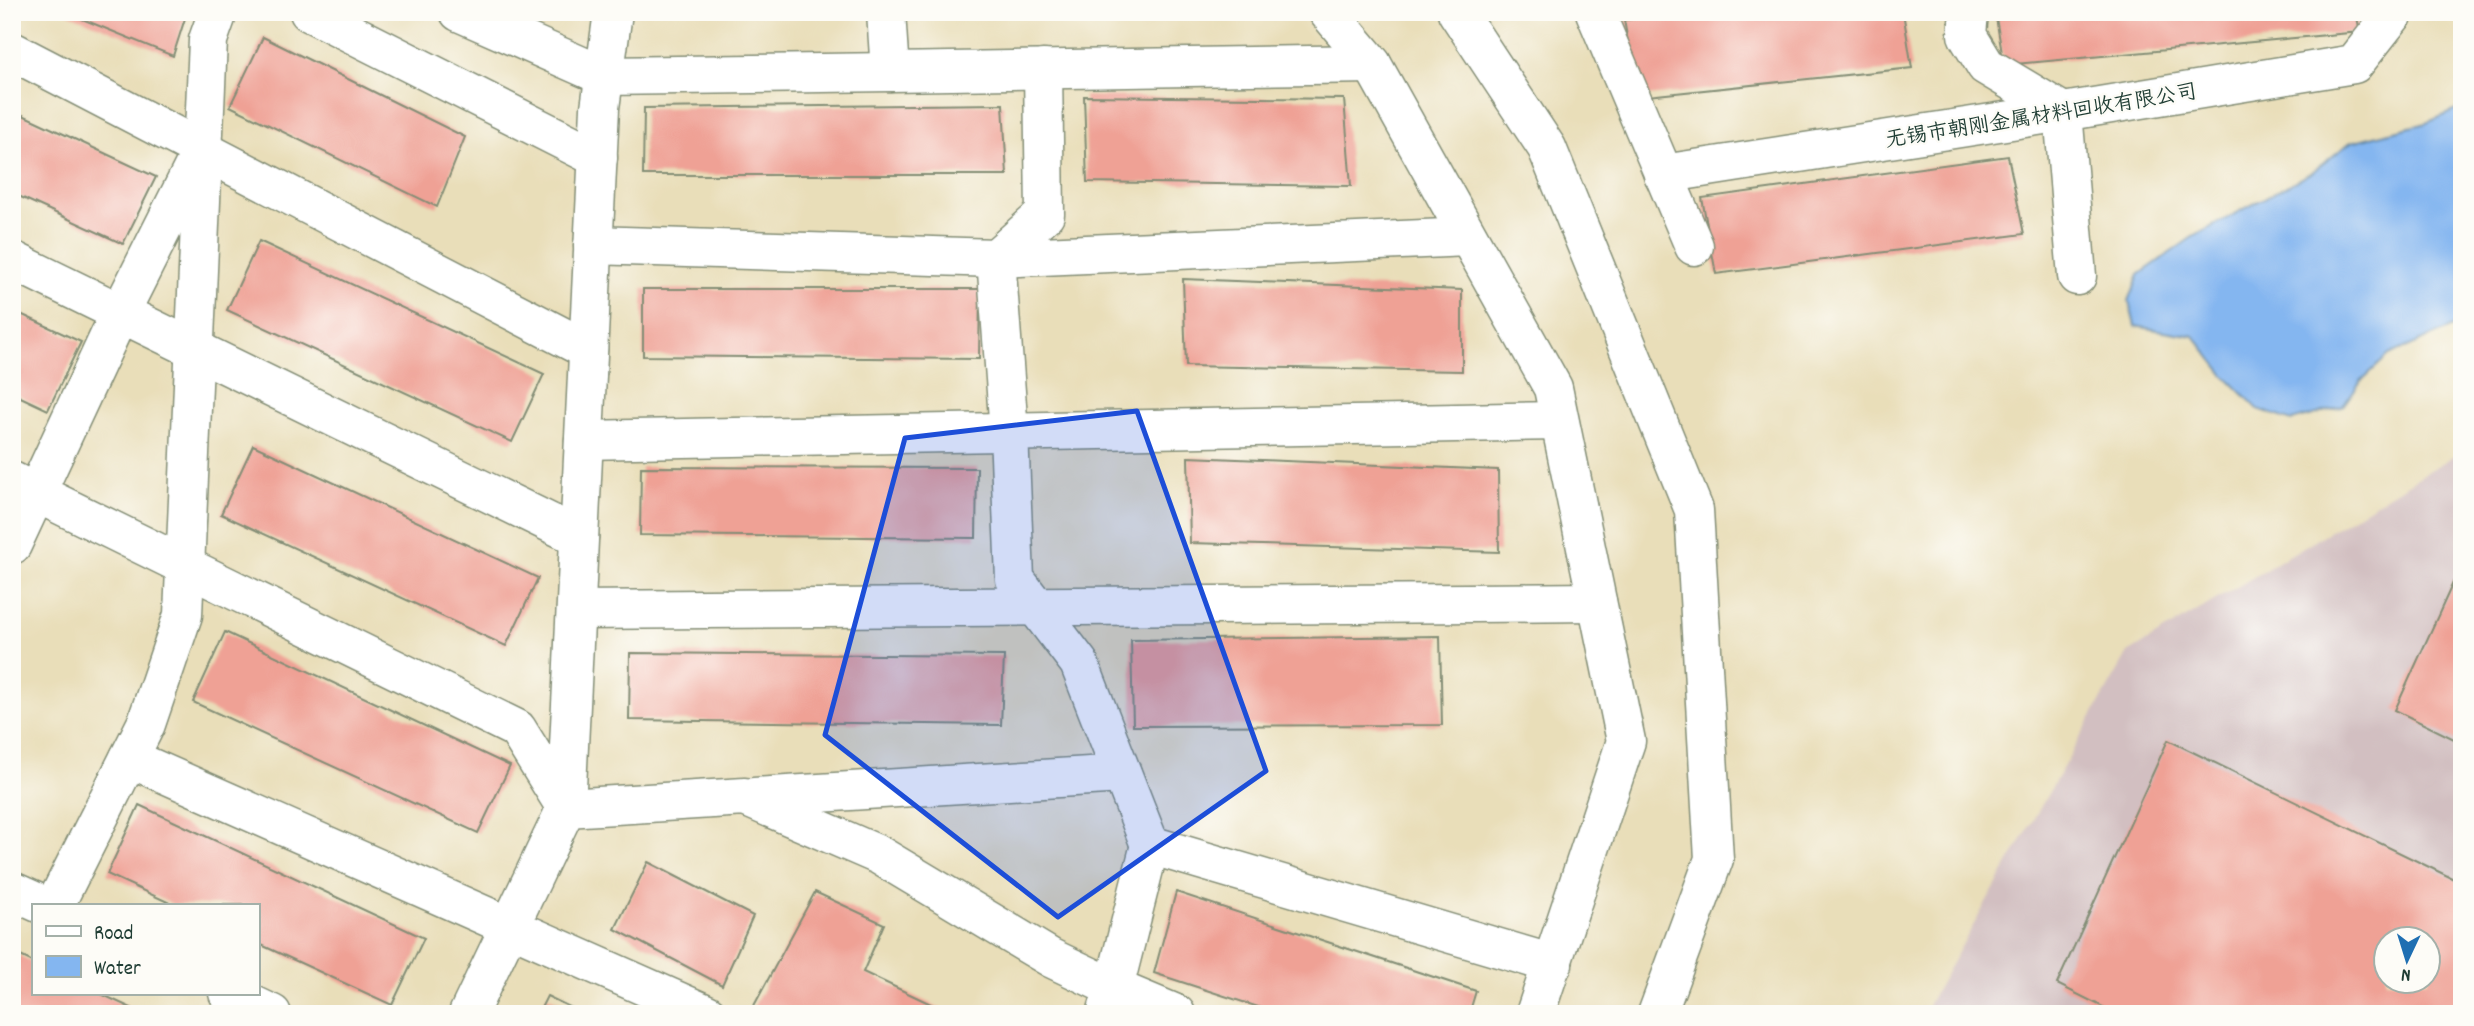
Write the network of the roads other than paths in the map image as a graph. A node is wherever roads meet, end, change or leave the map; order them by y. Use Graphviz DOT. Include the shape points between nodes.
graph roads {
  1 [pos="218,12"];
  2 [pos="309,12"];
  3 [pos="459,12"];
  4 [pos="613,12"];
  5 [pos="886,12"];
  6 [pos="1328,12"];
  7 [pos="1457,12"];
  8 [pos="1595,12"];
  9 [pos="1969,12"];
  10 [pos="2395,12"];
  11 [pos="12,51"];
  12 [pos="1371,64"];
  13 [pos="1043,69"];
  14 [pos="890,72"];
  15 [pos="604,76"];
  16 [pos="2063,113"];
  17 [pos="203,149"];
  18 [pos="598,158"];
  19 [pos="1663,174"];
  20 [pos="1468,237"];
  21 [pos="593,245"];
  22 [pos="1694,246"];
  23 [pos="996,258"];
  24 [pos="12,260"];
  25 [pos="2077,276"];
  26 [pos="120,313"];
  27 [pos="195,349"];
  28 [pos="588,349"];
  29 [pos="1559,421"];
  30 [pos="1009,432"];
  31 [pos="584,440"];
  32 [pos="24,487"];
  33 [pos="579,537"];
  34 [pos="12,545"];
  35 [pos="185,566"];
  36 [pos="1597,602"];
  37 [pos="1036,606"];
  38 [pos="576,610"];
  39 [pos="129,758"];
  40 [pos="1122,775"];
  41 [pos="745,797"];
  42 [pos="566,808"];
  43 [pos="1150,845"];
  44 [pos="12,891"];
  45 [pos="41,904"];
  46 [pos="56,904"];
  47 [pos="510,925"];
  48 [pos="1553,964"];
  49 [pos="232,995"];
  50 [pos="1110,1001"];
  51 [pos="272,1014"];
  52 [pos="468,1014"];
  53 [pos="707,1014"];
  54 [pos="1176,1014"];
  55 [pos="1535,1014"];
  56 [pos="1657,1014"];
  1 -- 17 [label="street" via="208,40"];
  2 -- 18 [label="street"];
  3 -- 15 [label="street"];
  4 -- 15 [label="street"];
  5 -- 14 [label="street"];
  6 -- 12 [label="street"];
  7 -- 56 [label="street" via="1547,148 1694,510 1714,859"];
  8 -- 19 [label="street"];
  9 -- 16 [label="street" via="1967,35 1986,66"];
  10 -- 16 [label="street, 无锡市朝刚金属材料回收有限公司" via="2354,64"];
  11 -- 17 [label="street"];
  12 -- 13 [label="street"];
  12 -- 20 [label="street"];
  13 -- 14 [label="street"];
  13 -- 23 [label="street" via="1045,214"];
  14 -- 15 [label="street"];
  15 -- 18 [label="street"];
  16 -- 19 [label="street, 无锡市朝刚金属材料回收有限公司"];
  16 -- 25 [label="street"];
  17 -- 26 [label="street"];
  17 -- 27 [label="street"];
  17 -- 28 [label="street"];
  18 -- 21 [label="street"];
  19 -- 22 [label="street"];
  20 -- 23 [label="street"];
  20 -- 29 [label="street" via="1553,388"];
  21 -- 23 [label="street"];
  21 -- 28 [label="street"];
  23 -- 30 [label="street"];
  24 -- 26 [label="street"];
  26 -- 27 [label="street"];
  26 -- 32 [label="street"];
  27 -- 33 [label="street"];
  27 -- 35 [label="street"];
  28 -- 31 [label="street"];
  29 -- 30 [label="street"];
  29 -- 36 [label="street"];
  30 -- 31 [label="street"];
  30 -- 37 [label="street" via="1015,579"];
  31 -- 33 [label="street"];
  32 -- 34 [label="street"];
  32 -- 35 [label="street"];
  33 -- 38 [label="street"];
  35 -- 39 [label="street" via="183,615 146,724"];
  35 -- 42 [label="street" via="517,729"];
  36 -- 37 [label="street"];
  36 -- 48 [label="street" via="1626,741"];
  37 -- 38 [label="street"];
  37 -- 40 [label="street" via="1079,663"];
  38 -- 42 [label="street"];
  39 -- 46 [label="street"];
  39 -- 47 [label="street"];
  40 -- 41 [label="street"];
  40 -- 43 [label="street"];
  41 -- 42 [label="street"];
  41 -- 50 [label="street" via="879,855 1051,958"];
  42 -- 47 [label="street"];
  43 -- 48 [label="street"];
  43 -- 50 [label="street"];
  44 -- 45 [label="street"];
  47 -- 52 [label="street"];
  47 -- 53 [label="street"];
  48 -- 55 [label="street"];
  49 -- 51 [label="street"];
  50 -- 54 [label="street"];
}
